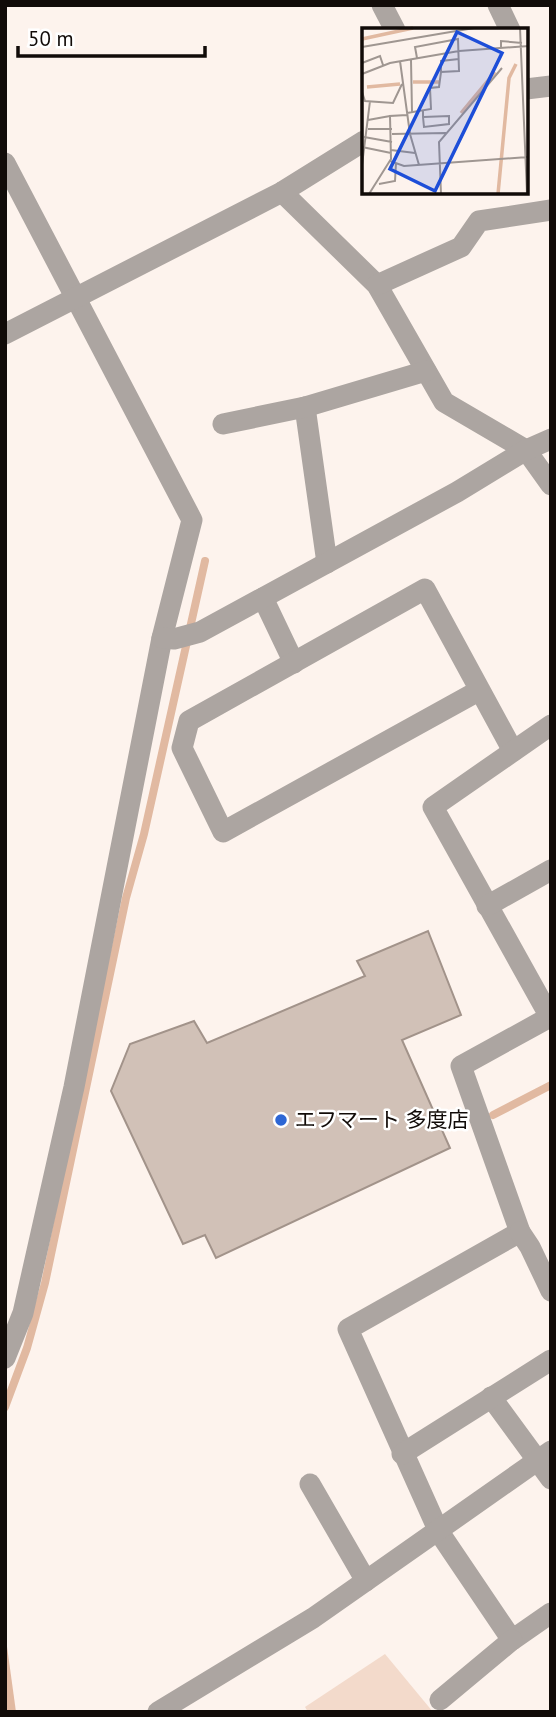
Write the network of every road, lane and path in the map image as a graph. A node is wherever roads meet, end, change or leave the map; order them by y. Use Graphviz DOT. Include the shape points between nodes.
graph roads {
  1 [pos="382,5"];
  2 [pos="498,5"];
  3 [pos="394,28"];
  4 [pos="509,28"];
  5 [pos="551,86"];
  6 [pos="528,88"];
  7 [pos="362,142"];
  8 [pos="5,163"];
  9 [pos="282,192"];
  10 [pos="551,210"];
  11 [pos="377,285"];
  12 [pos="75,298"];
  13 [pos="5,334"];
  14 [pos="426,371"];
  15 [pos="305,407"];
  16 [pos="223,424"];
  17 [pos="551,439"];
  18 [pos="526,450"];
  19 [pos="551,485"];
  20 [pos="327,563"];
  21 [pos="263,598"];
  22 [pos="168,639"];
  23 [pos="294,663"];
  24 [pos="480,690"];
  25 [pos="551,725"];
  26 [pos="513,751"];
  27 [pos="551,870"];
  28 [pos="487,906"];
  29 [pos="551,1017"];
  30 [pos="520,1232"];
  31 [pos="551,1291"];
  32 [pos="5,1358"];
  33 [pos="551,1360"];
  34 [pos="491,1397"];
  35 [pos="402,1454"];
  36 [pos="544,1456"];
  37 [pos="551,1479"];
  38 [pos="310,1484"];
  39 [pos="439,1532"];
  40 [pos="366,1580"];
  41 [pos="551,1613"];
  42 [pos="512,1640"];
  43 [pos="440,1700"];
  44 [pos="158,1712"];
  1 -- 3 [label="street"];
  2 -- 4 [label="street"];
  5 -- 6 [label="street"];
  7 -- 9 [label="street"];
  8 -- 12 [label="street"];
  9 -- 11 [label="street"];
  9 -- 12 [label="street"];
  10 -- 11 [label="street" via="479,221 461,247"];
  11 -- 14 [label="street"];
  12 -- 13 [label="street"];
  12 -- 22 [label="street" via="192,520"];
  14 -- 15 [label="street"];
  14 -- 18 [label="street" via="444,402"];
  15 -- 16 [label="street"];
  15 -- 20 [label="street"];
  17 -- 18 [label="street"];
  18 -- 19 [label="street"];
  18 -- 20 [label="street"];
  20 -- 21 [label="street"];
  21 -- 22 [label="street" via="200,632"];
  21 -- 23 [label="street"];
  22 -- 32 [label="street" via="23,1313"];
  23 -- 24 [label="street" via="425,589"];
  23 -- 24 [label="street" via="189,721 182,748 223,832"];
  24 -- 26 [label="street"];
  25 -- 26 [label="street"];
  26 -- 28 [label="street" via="433,807"];
  27 -- 28 [label="street"];
  28 -- 29 [label="street"];
  29 -- 30 [label="street" via="461,1066"];
  30 -- 31 [label="street"];
  30 -- 35 [label="street" via="348,1329"];
  33 -- 34 [label="street"];
  34 -- 35 [label="street"];
  34 -- 36 [label="street"];
  35 -- 39 [label="street"];
  36 -- 37 [label="street"];
  36 -- 39 [label="street"];
  38 -- 40 [label="street"];
  39 -- 40 [label="street"];
  39 -- 42 [label="street"];
  40 -- 44 [label="street" via="313,1618"];
  41 -- 42 [label="street"];
  42 -- 43 [label="street"];
}
